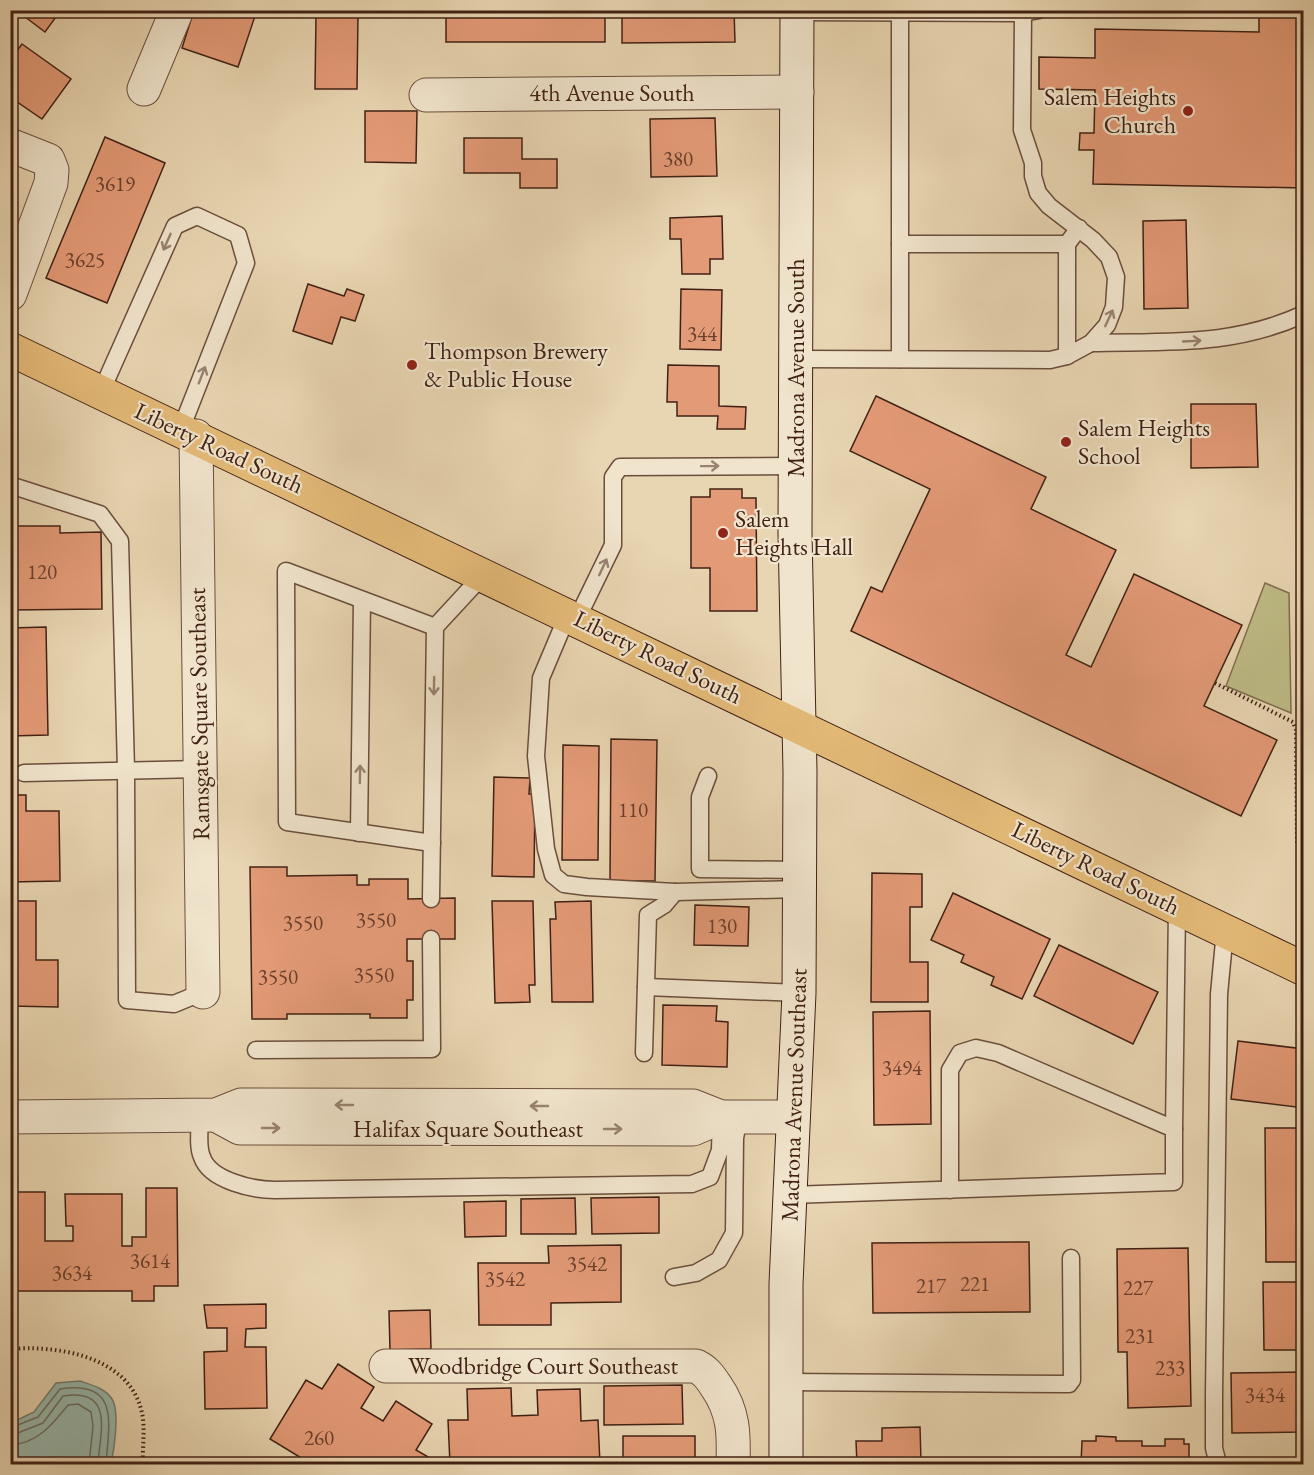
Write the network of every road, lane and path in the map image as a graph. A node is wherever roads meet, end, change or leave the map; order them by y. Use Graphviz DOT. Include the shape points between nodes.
graph roads {
  1 [pos="177,10"];
  2 [pos="797,11"];
  3 [pos="900,12"];
  4 [pos="1031,12"];
  5 [pos="144,89"];
  6 [pos="797,92"];
  7 [pos="426,94"];
  8 [pos="10,145"];
  9 [pos="1078,228"];
  10 [pos="900,244"];
  11 [pos="1067,244"];
  12 [pos="10,294"];
  13 [pos="1304,314"];
  14 [pos="1091,343"];
  15 [pos="10,349"];
  16 [pos="1067,356"];
  17 [pos="797,359"];
  18 [pos="900,359"];
  19 [pos="101,392"];
  20 [pos="188,433"];
  21 [pos="795,466"];
  22 [pos="10,485"];
  23 [pos="484,574"];
  24 [pos="362,600"];
  25 [pos="572,617"];
  26 [pos="435,627"];
  27 [pos="1215,683"];
  28 [pos="798,725"];
  29 [pos="200,769"];
  30 [pos="126,770"];
  31 [pos="24,773"];
  32 [pos="708,776"];
  33 [pos="359,832"];
  34 [pos="432,843"];
  35 [pos="1304,866"];
  36 [pos="800,879"];
  37 [pos="675,892"];
  38 [pos="431,898"];
  39 [pos="1177,908"];
  40 [pos="1225,931"];
  41 [pos="431,939"];
  42 [pos="1304,969"];
  43 [pos="646,987"];
  44 [pos="203,992"];
  45 [pos="800,993"];
  46 [pos="256,1050"];
  47 [pos="644,1053"];
  48 [pos="208,1115"];
  49 [pos="10,1117"];
  50 [pos="730,1117"];
  51 [pos="793,1117"];
  52 [pos="1174,1129"];
  53 [pos="950,1190"];
  54 [pos="790,1195"];
  55 [pos="1071,1258"];
  56 [pos="674,1277"];
  57 [pos="10,1349"];
  58 [pos="386,1366"];
  59 [pos="786,1382"];
  60 [pos="143,1464"];
  61 [pos="733,1464"];
  62 [pos="786,1464"];
  63 [pos="1218,1464"];
  1 -- 5 [label="street"];
  2 -- 3 [label="lane"];
  2 -- 6 [label="street, Madrona Avenue South"];
  3 -- 4 [label="lane"];
  3 -- 10 [label="lane"];
  4 -- 9 [label="lane" via="1022,130 1038,193"];
  6 -- 7 [label="street, 4th Avenue South"];
  6 -- 17 [label="street, Madrona Avenue South"];
  8 -- 12 [label="street" via="48,160 52,170 51,183"];
  9 -- 11 [label="lane"];
  14 -- 9 [label="lane, one-way" via="1107,325 1114,307 1116,277 1109,256"];
  10 -- 11 [label="lane"];
  10 -- 18 [label="lane"];
  11 -- 16 [label="lane"];
  14 -- 13 [label="lane, one-way" via="1228,338 1265,330"];
  14 -- 16 [label="lane"];
  15 -- 19 [label="main road, Liberty Road South"];
  16 -- 18 [label="lane" via="1050,360"];
  17 -- 18 [label="lane"];
  17 -- 21 [label="street, Madrona Avenue South"];
  19 -- 20 [label="main road, Liberty Road South"];
  20 -- 19 [label="lane, one-way" via="246,263 238,235 197,216 175,226"];
  20 -- 23 [label="main road, Liberty Road South"];
  20 -- 29 [label="street, Ramsgate Square Southeast"];
  25 -- 21 [label="lane, one-way" via="613,545 613,477 620,467"];
  21 -- 28 [label="street, Madrona Avenue South"];
  22 -- 30 [label="lane" via="100,514 120,541"];
  23 -- 25 [label="main road, Liberty Road South"];
  23 -- 26 [label="lane"];
  24 -- 26 [label="lane"];
  33 -- 24 [label="lane, one-way"];
  24 -- 33 [label="lane" via="286,571 286,822"];
  25 -- 28 [label="main road, Liberty Road South"];
  25 -- 37 [label="lane" via="541,678 536,756 546,849 553,875 564,884"];
  26 -- 34 [label="lane, one-way"];
  27 -- 35 [label="path" via="1293,722 1297,843"];
  28 -- 36 [label="street, Madrona Avenue Southeast"];
  28 -- 39 [label="main road, Liberty Road South"];
  29 -- 30 [label="lane"];
  29 -- 44 [label="street, Ramsgate Square Southeast"];
  30 -- 31 [label="lane"];
  30 -- 44 [label="lane" via="127,1000 174,1004"];
  32 -- 36 [label="lane" via="700,797 700,869"];
  33 -- 34 [label="lane"];
  34 -- 38 [label="lane"];
  36 -- 37 [label="lane"];
  36 -- 45 [label="street, Madrona Avenue Southeast"];
  37 -- 43 [label="lane" via="648,915"];
  39 -- 40 [label="main road, Liberty Road South"];
  39 -- 52 [label="lane"];
  40 -- 42 [label="main road, Liberty Road South"];
  40 -- 63 [label="lane" via="1219,994 1214,1395 1214,1448"];
  41 -- 46 [label="lane" via="432,1049"];
  43 -- 45 [label="lane"];
  43 -- 47 [label="lane"];
  45 -- 51 [label="street, Madrona Avenue Southeast"];
  48 -- 49 [label="street, Halifax Square Southeast"];
  48 -- 50 [label="street, Halifax Square Southeast" via="240,1128 693,1129"];
  48 -- 50 [label="lane" via="200,1155 204,1164 247,1188 275,1190 692,1184 710,1177"];
  50 -- 51 [label="street, Halifax Square Southeast"];
  50 -- 56 [label="lane" via="735,1138 734,1233 719,1260 696,1274"];
  51 -- 54 [label="street, Madrona Avenue Southeast"];
  52 -- 53 [label="lane" via="1174,1182"];
  52 -- 53 [label="lane" via="998,1053 976,1048 960,1053 950,1070"];
  53 -- 54 [label="lane"];
  54 -- 59 [label="street, Madrona Avenue Southeast"];
  55 -- 59 [label="lane" via="1069,1384"];
  57 -- 60 [label="path" via="33,1347 66,1352 105,1365 133,1387 142,1411"];
  58 -- 61 [label="street, Woodbridge Court Southeast" via="696,1366 706,1371 730,1410 734,1427"];
  59 -- 62 [label="street, Madrona Avenue Southeast"];
}
